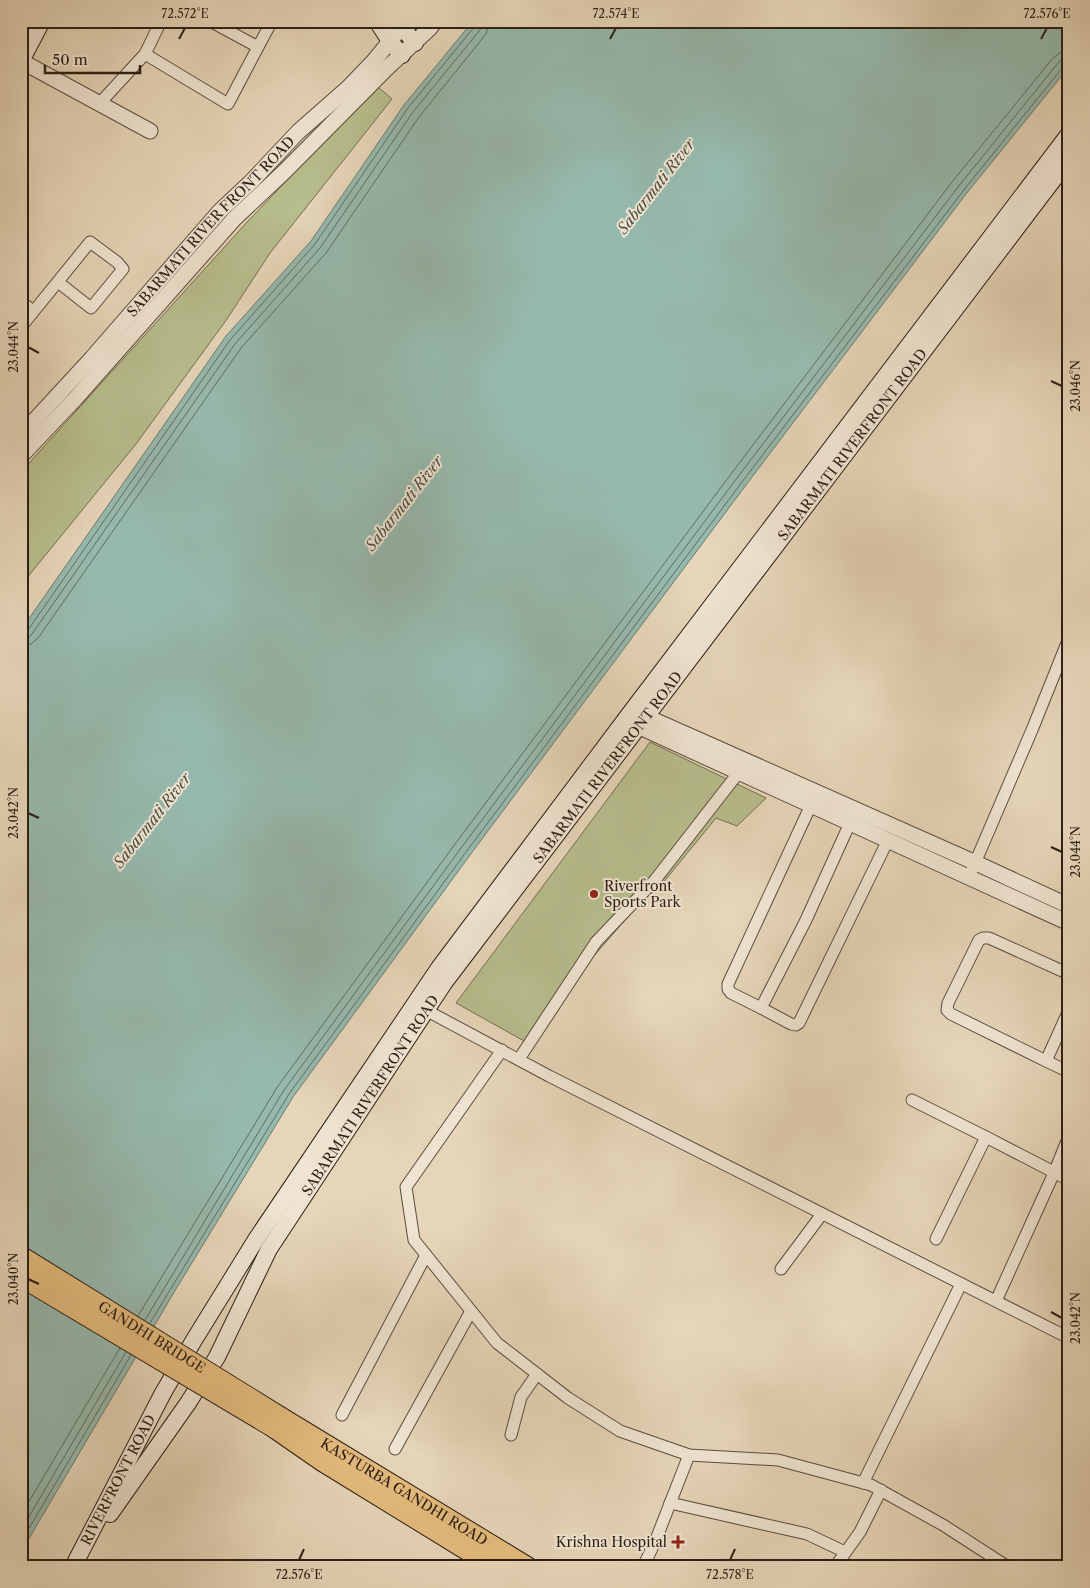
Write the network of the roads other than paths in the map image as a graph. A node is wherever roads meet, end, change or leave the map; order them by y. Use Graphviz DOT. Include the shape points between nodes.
graph roads {
  1 [pos="42,21"];
  2 [pos="161,21"];
  3 [pos="210,21"];
  4 [pos="272,21"];
  5 [pos="377,21"];
  6 [pos="435,21"];
  7 [pos="402,24"];
  8 [pos="390,43"];
  9 [pos="415,43"];
  10 [pos="258,47"];
  11 [pos="145,54"];
  12 [pos="402,55"];
  13 [pos="21,61"];
  14 [pos="100,103"];
  15 [pos="150,132"];
  16 [pos="1069,134"];
  17 [pos="1069,159"];
  18 [pos="58,282"];
  19 [pos="21,302"];
  20 [pos="33,311"];
  21 [pos="21,327"];
  22 [pos="21,435"];
  23 [pos="21,456"];
  24 [pos="1069,638"];
  25 [pos="637,718"];
  26 [pos="739,772"];
  27 [pos="811,805"];
  28 [pos="850,823"];
  29 [pos="888,840"];
  30 [pos="976,863"];
  31 [pos="970,878"];
  32 [pos="1069,906"];
  33 [pos="1069,923"];
  34 [pos="1069,974"];
  35 [pos="420,1007"];
  36 [pos="762,1008"];
  37 [pos="1069,1010"];
  38 [pos="502,1050"];
  39 [pos="519,1059"];
  40 [pos="1046,1061"];
  41 [pos="1069,1072"];
  42 [pos="912,1100"];
  43 [pos="1069,1136"];
  44 [pos="986,1137"];
  45 [pos="1054,1173"];
  46 [pos="1069,1180"];
  47 [pos="822,1214"];
  48 [pos="936,1239"];
  49 [pos="426,1255"];
  50 [pos="21,1256"];
  51 [pos="781,1268"];
  52 [pos="21,1277"];
  53 [pos="961,1284"];
  54 [pos="996,1301"];
  55 [pos="471,1311"];
  56 [pos="1069,1338"];
  57 [pos="537,1374"];
  58 [pos="163,1393"];
  59 [pos="188,1404"];
  60 [pos="342,1416"];
  61 [pos="278,1423"];
  62 [pos="511,1435"];
  63 [pos="395,1449"];
  64 [pos="689,1455"];
  65 [pos="863,1483"];
  66 [pos="881,1490"];
  67 [pos="670,1503"];
  68 [pos="845,1552"];
  69 [pos="73,1567"];
  70 [pos="83,1567"];
  71 [pos="494,1567"];
  72 [pos="528,1567"];
  73 [pos="643,1567"];
  74 [pos="835,1567"];
  75 [pos="1008,1567"];
  1 -- 13 [label="main road"];
  2 -- 11 [label="street"];
  3 -- 10 [label="street"];
  4 -- 10 [label="street"];
  5 -- 8 [label="main road"];
  6 -- 9 [label="street"];
  7 -- 8 [label="street, SABARMATI RIVER FRONT ROAD"];
  7 -- 9 [label="main road"];
  8 -- 12 [label="main road"];
  8 -- 22 [label="street, SABARMATI RIVER FRONT ROAD" via="220,211"];
  9 -- 12 [label="street"];
  10 -- 11 [label="street" via="228,104"];
  11 -- 14 [label="street"];
  12 -- 23 [label="street" via="234,219"];
  13 -- 14 [label="street"];
  14 -- 15 [label="street"];
  16 -- 25 [label="main road, SABARMATI RIVERFRONT ROAD"];
  17 -- 25 [label="main road, SABARMATI RIVERFRONT ROAD"];
  18 -- 18 [label="street" via="90,242 123,269 91,308"];
  18 -- 20 [label="street"];
  19 -- 20 [label="street"];
  20 -- 21 [label="street"];
  24 -- 30 [label="street"];
  25 -- 26 [label="street"];
  25 -- 30 [label="street"];
  25 -- 35 [label="main road, SABARMATI RIVERFRONT ROAD" via="439,968"];
  26 -- 27 [label="street"];
  26 -- 39 [label="street" via="655,880 596,942"];
  27 -- 28 [label="street"];
  27 -- 36 [label="street" via="728,984 731,993"];
  28 -- 29 [label="street"];
  28 -- 36 [label="street"];
  29 -- 31 [label="street"];
  29 -- 36 [label="street" via="800,1023 791,1024"];
  30 -- 31 [label="street"];
  30 -- 32 [label="street"];
  31 -- 33 [label="street"];
  34 -- 40 [label="street" via="983,938 979,940 948,1003 950,1014"];
  35 -- 38 [label="street"];
  35 -- 58 [label="main road, SABARMATI RIVERFRONT ROAD" via="257,1238"];
  35 -- 59 [label="main road, SABARMATI RIVERFRONT ROAD" via="268,1250 217,1357"];
  37 -- 40 [label="street"];
  38 -- 39 [label="street"];
  38 -- 49 [label="street" via="406,1187 414,1240"];
  39 -- 47 [label="street"];
  40 -- 41 [label="street"];
  42 -- 44 [label="street"];
  43 -- 45 [label="street"];
  44 -- 45 [label="street"];
  44 -- 48 [label="street"];
  45 -- 46 [label="street"];
  45 -- 54 [label="street"];
  47 -- 51 [label="street"];
  47 -- 53 [label="street"];
  49 -- 55 [label="street"];
  49 -- 60 [label="street"];
  50 -- 61 [label="main road, GANDHI BRIDGE, bridge"];
  52 -- 61 [label="main road, GANDHI BRIDGE, bridge"];
  53 -- 54 [label="street"];
  53 -- 65 [label="street"];
  54 -- 56 [label="street"];
  55 -- 57 [label="street" via="496,1343"];
  55 -- 63 [label="street"];
  57 -- 62 [label="street" via="521,1397"];
  57 -- 64 [label="street" via="620,1431"];
  58 -- 69 [label="main road, RIVERFRONT ROAD"];
  59 -- 70 [label="main road, RIVERFRONT ROAD" via="111,1512"];
  61 -- 71 [label="main road, KASTURBA GANDHI ROAD" via="323,1462"];
  61 -- 72 [label="main road, KASTURBA GANDHI ROAD"];
  64 -- 65 [label="street" via="778,1460"];
  64 -- 67 [label="street"];
  65 -- 66 [label="street"];
  66 -- 68 [label="street" via="860,1532"];
  66 -- 75 [label="street"];
  67 -- 68 [label="street" via="807,1534"];
  67 -- 73 [label="street"];
  68 -- 74 [label="street"];
}
